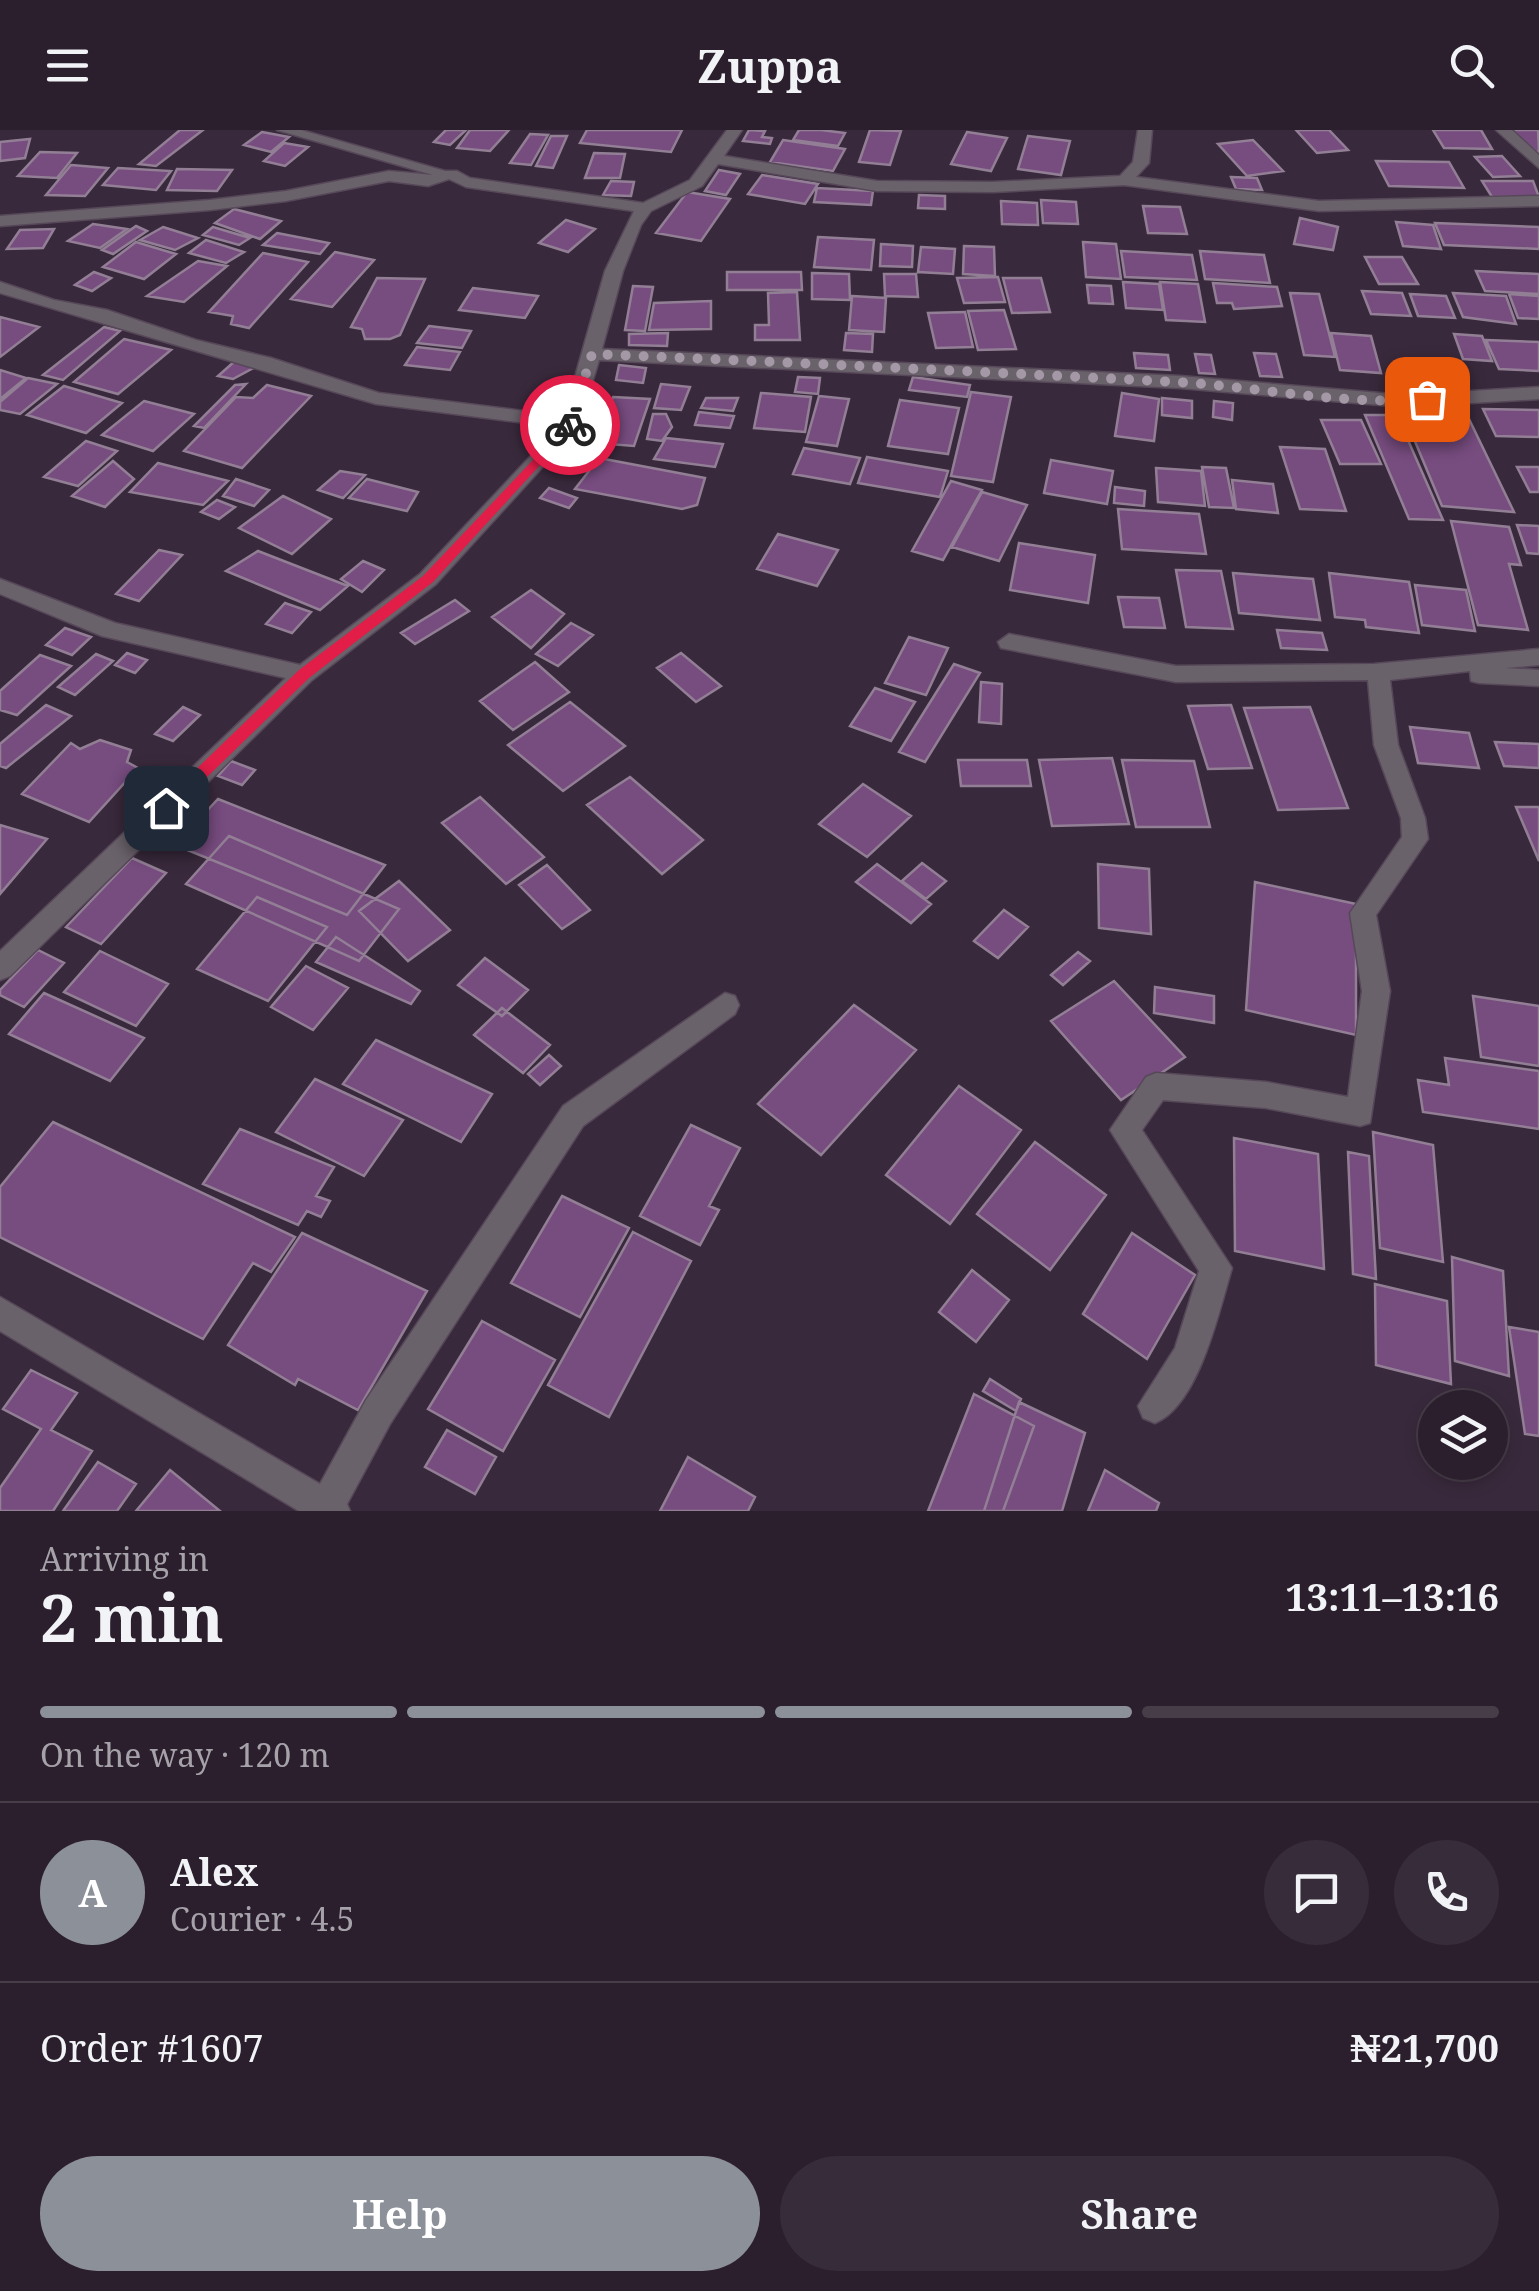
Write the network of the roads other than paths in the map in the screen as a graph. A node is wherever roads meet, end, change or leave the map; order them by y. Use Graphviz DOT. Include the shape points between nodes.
graph roads {
  1 [pos="284,130"];
  2 [pos="735,130"];
  3 [pos="1145,130"];
  4 [pos="1504,130"];
  5 [pos="716,159"];
  6 [pos="1539,162"];
  7 [pos="451,174"];
  8 [pos="1124,180"];
  9 [pos="1539,201"];
  10 [pos="645,208"];
  11 [pos="0,221"];
  12 [pos="0,287"];
  13 [pos="592,354"];
  14 [pos="1539,393"];
  15 [pos="572,423"];
  16 [pos="0,586"];
  17 [pos="1009,642"];
  18 [pos="1539,657"];
  19 [pos="1378,671"];
  20 [pos="304,674"];
  21 [pos="1539,678"];
  22 [pos="0,968"];
  23 [pos="725,1005"];
  24 [pos="0,1312"];
  25 [pos="1155,1406"];
  26 [pos="328,1510"];
  1 -- 7 [label="street"];
  2 -- 5 [label="street"];
  3 -- 8 [label="street" via="1141,163"];
  4 -- 6 [label="street"];
  5 -- 8 [label="street" via="877,186"];
  5 -- 10 [label="street" via="696,182"];
  7 -- 10 [label="street" via="466,182"];
  7 -- 11 [label="street" via="428,181 389,176 226,203"];
  8 -- 9 [label="street" via="1319,206"];
  10 -- 13 [label="street" via="623,244"];
  12 -- 15 [label="street" via="376,398"];
  13 -- 14 [label="street" via="1180,382 1404,401"];
  13 -- 15 [label="street"];
  15 -- 20 [label="street" via="428,579"];
  16 -- 20 [label="street" via="110,630"];
  17 -- 19 [label="street" via="1176,674"];
  18 -- 19 [label="street"];
  19 -- 21 [label="street"];
  19 -- 25 [label="street" via="1386,746 1416,838 1363,913 1376,992 1360,1113 1266,1095 1156,1086 1125,1130 1216,1268 1189,1356"];
  20 -- 22 [label="street"];
  23 -- 26 [label="street" via="574,1116 378,1412"];
  24 -- 26 [label="street"];
}
